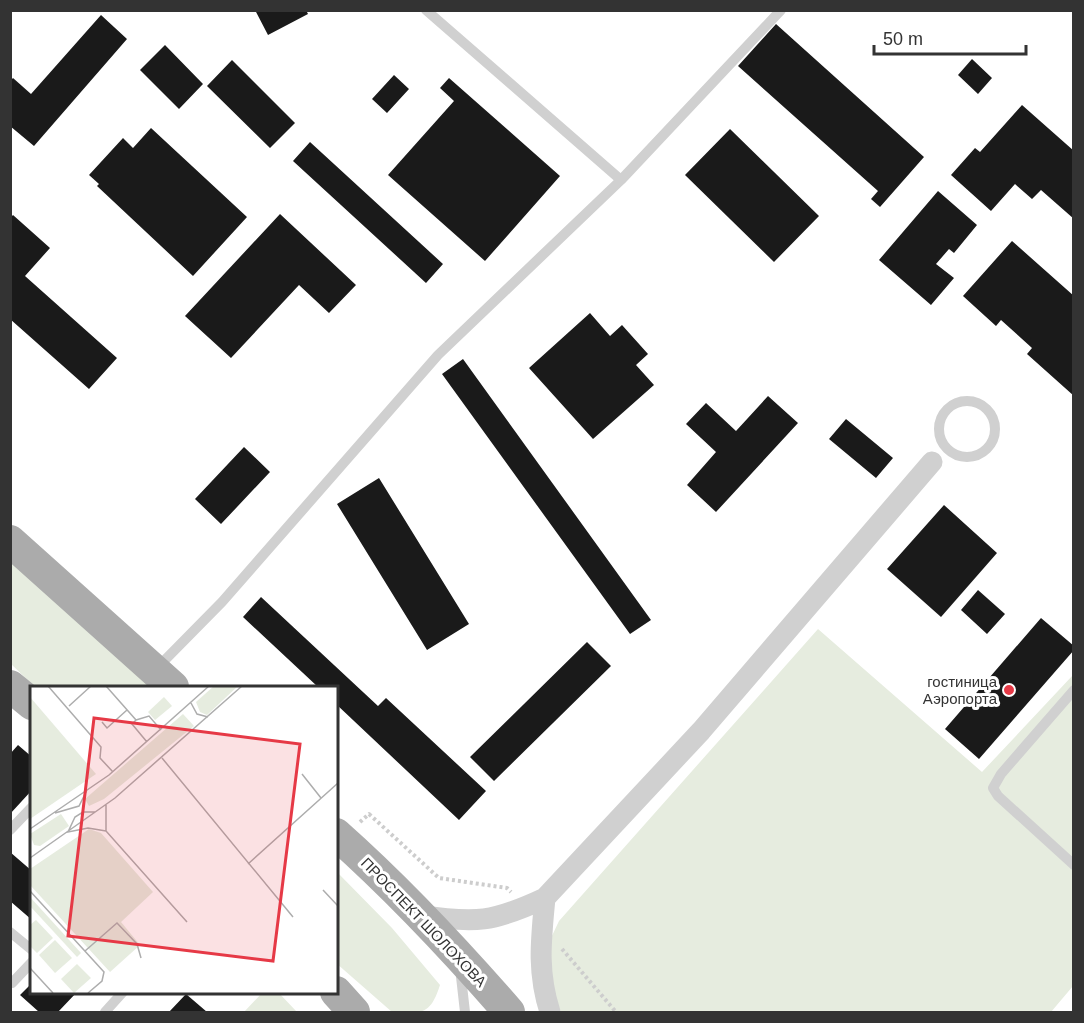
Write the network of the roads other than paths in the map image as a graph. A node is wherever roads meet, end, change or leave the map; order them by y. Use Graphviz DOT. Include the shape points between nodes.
graph roads {
  1 [pos="426,10"];
  2 [pos="781,10"];
  3 [pos="621,180"];
  4 [pos="939,455"];
  5 [pos="10,541"];
  6 [pos="164,678"];
  7 [pos="1074,690"];
  8 [pos="30,809"];
  9 [pos="10,830"];
  10 [pos="338,836"];
  11 [pos="1074,865"];
  12 [pos="545,898"];
  13 [pos="420,915"];
  14 [pos="10,932"];
  15 [pos="30,948"];
  16 [pos="459,957"];
  17 [pos="30,964"];
  18 [pos="12,983"];
  19 [pos="122,993"];
  20 [pos="337,993"];
  21 [pos="105,1012"];
  22 [pos="354,1012"];
  23 [pos="465,1012"];
  24 [pos="509,1012"];
  25 [pos="550,1012"];
  1 -- 3 [label="lane"];
  2 -- 3 [label="lane"];
  3 -- 6 [label="lane" via="438,355 222,602"];
  4 -- 4 [label="lane" via="970,457 984,452 994,433 989,412 978,403 963,400 950,406 940,418"];
  4 -- 12 [label="street" via="701,731"];
  5 -- 6 [label="main road"];
  7 -- 11 [label="lane" via="1000,774 993,788"];
  8 -- 9 [label="lane"];
  10 -- 13 [label="main road, ПРОСПЕКТ ШОЛОХОВА"];
  12 -- 13 [label="street" via="491,919"];
  12 -- 25 [label="street" via="542,988"];
  13 -- 16 [label="main road, ПРОСПЕКТ ШОЛОХОВА"];
  14 -- 15 [label="lane"];
  16 -- 23 [label="lane"];
  16 -- 24 [label="main road, ПРОСПЕКТ ШОЛОХОВА"];
  17 -- 18 [label="lane"];
  19 -- 21 [label="lane"];
  20 -- 22 [label="main road"];
}
